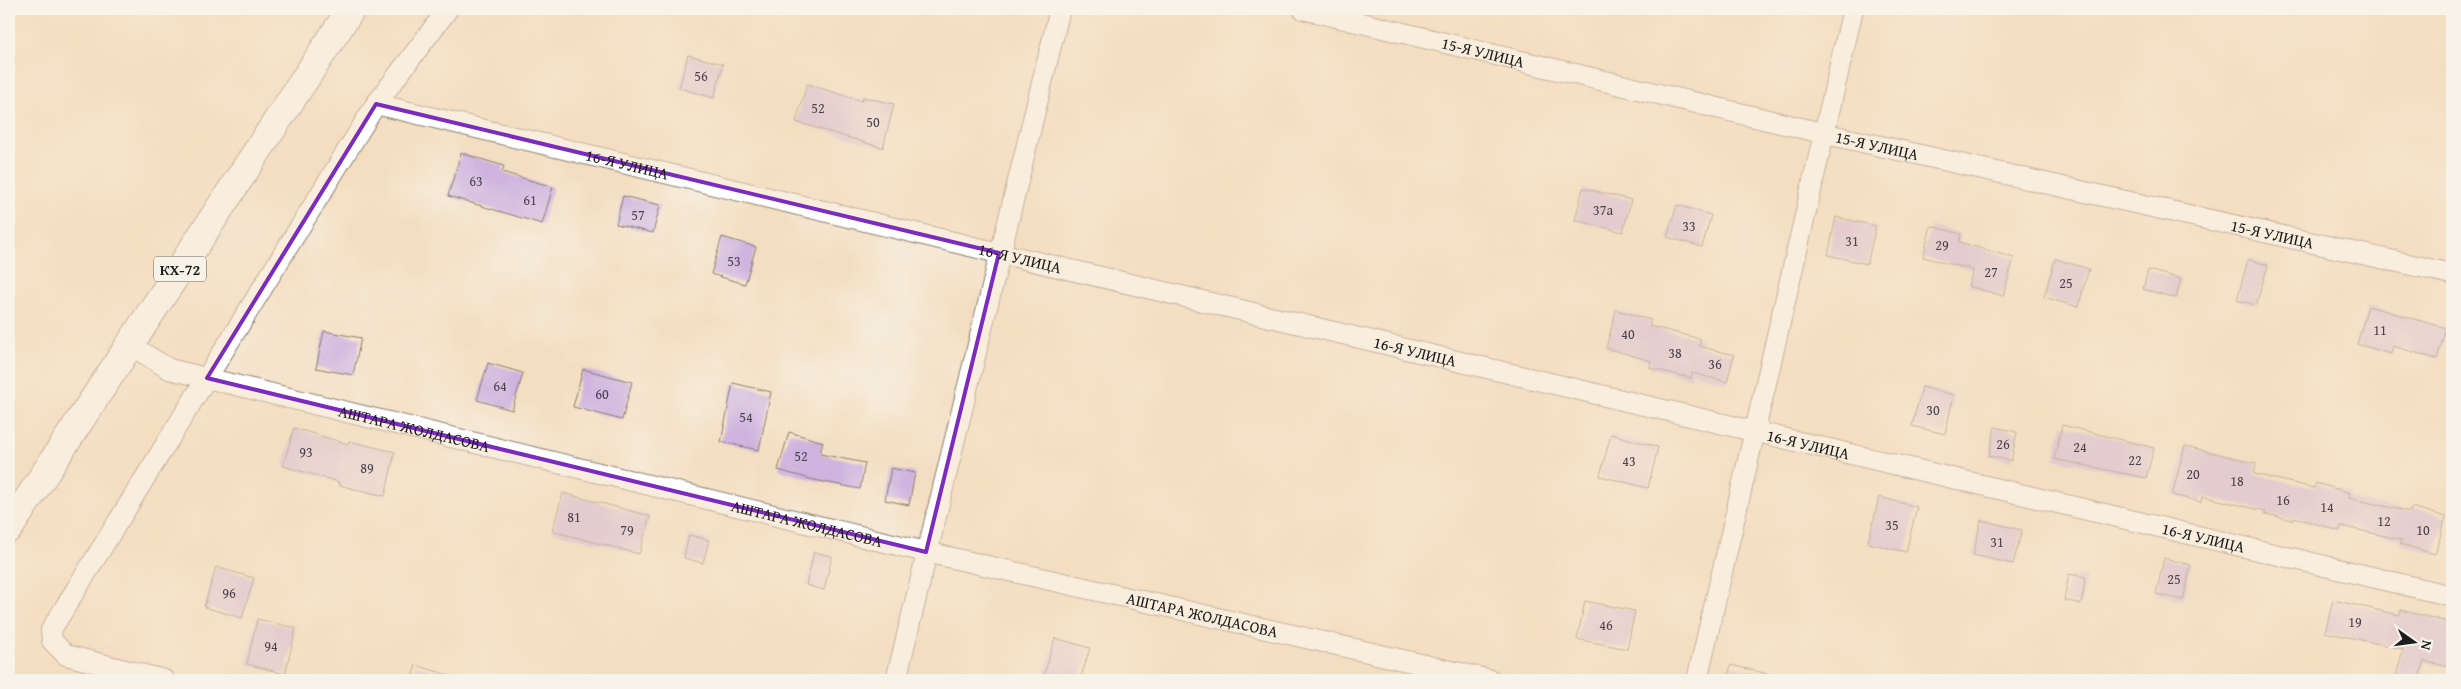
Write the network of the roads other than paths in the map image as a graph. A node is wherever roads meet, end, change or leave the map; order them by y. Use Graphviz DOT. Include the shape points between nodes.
graph roads {
  1 [pos="351,9"];
  2 [pos="448,9"];
  3 [pos="1060,9"];
  4 [pos="1304,9"];
  5 [pos="1853,9"];
  6 [pos="376,104"];
  7 [pos="1822,133"];
  8 [pos="999,253"];
  9 [pos="2452,274"];
  10 [pos="130,345"];
  11 [pos="207,378"];
  12 [pos="1753,430"];
  13 [pos="9,528"];
  14 [pos="926,552"];
  15 [pos="2452,596"];
  16 [pos="164,680"];
  17 [pos="896,680"];
  18 [pos="1491,680"];
  19 [pos="1697,680"];
  1 -- 10 [label="main road, КХ-72"];
  2 -- 6 [label="street"];
  3 -- 8 [label="street"];
  4 -- 7 [label="street, 15-Я УЛИЦА"];
  5 -- 7 [label="street"];
  6 -- 8 [label="street, 16-Я УЛИЦА"];
  6 -- 11 [label="street"];
  7 -- 9 [label="street, 15-Я УЛИЦА"];
  7 -- 12 [label="street"];
  8 -- 12 [label="street, 16-Я УЛИЦА"];
  8 -- 14 [label="street"];
  10 -- 11 [label="street, АШТАРА ЖОЛДАСОВА" via="169,369"];
  10 -- 13 [label="main road, КХ-72"];
  11 -- 14 [label="street, АШТАРА ЖОЛДАСОВА"];
  11 -- 16 [label="street" via="51,630 52,641 66,655"];
  12 -- 15 [label="street, 16-Я УЛИЦА"];
  12 -- 19 [label="street"];
  14 -- 17 [label="street"];
  14 -- 18 [label="street, АШТАРА ЖОЛДАСОВА"];
}
